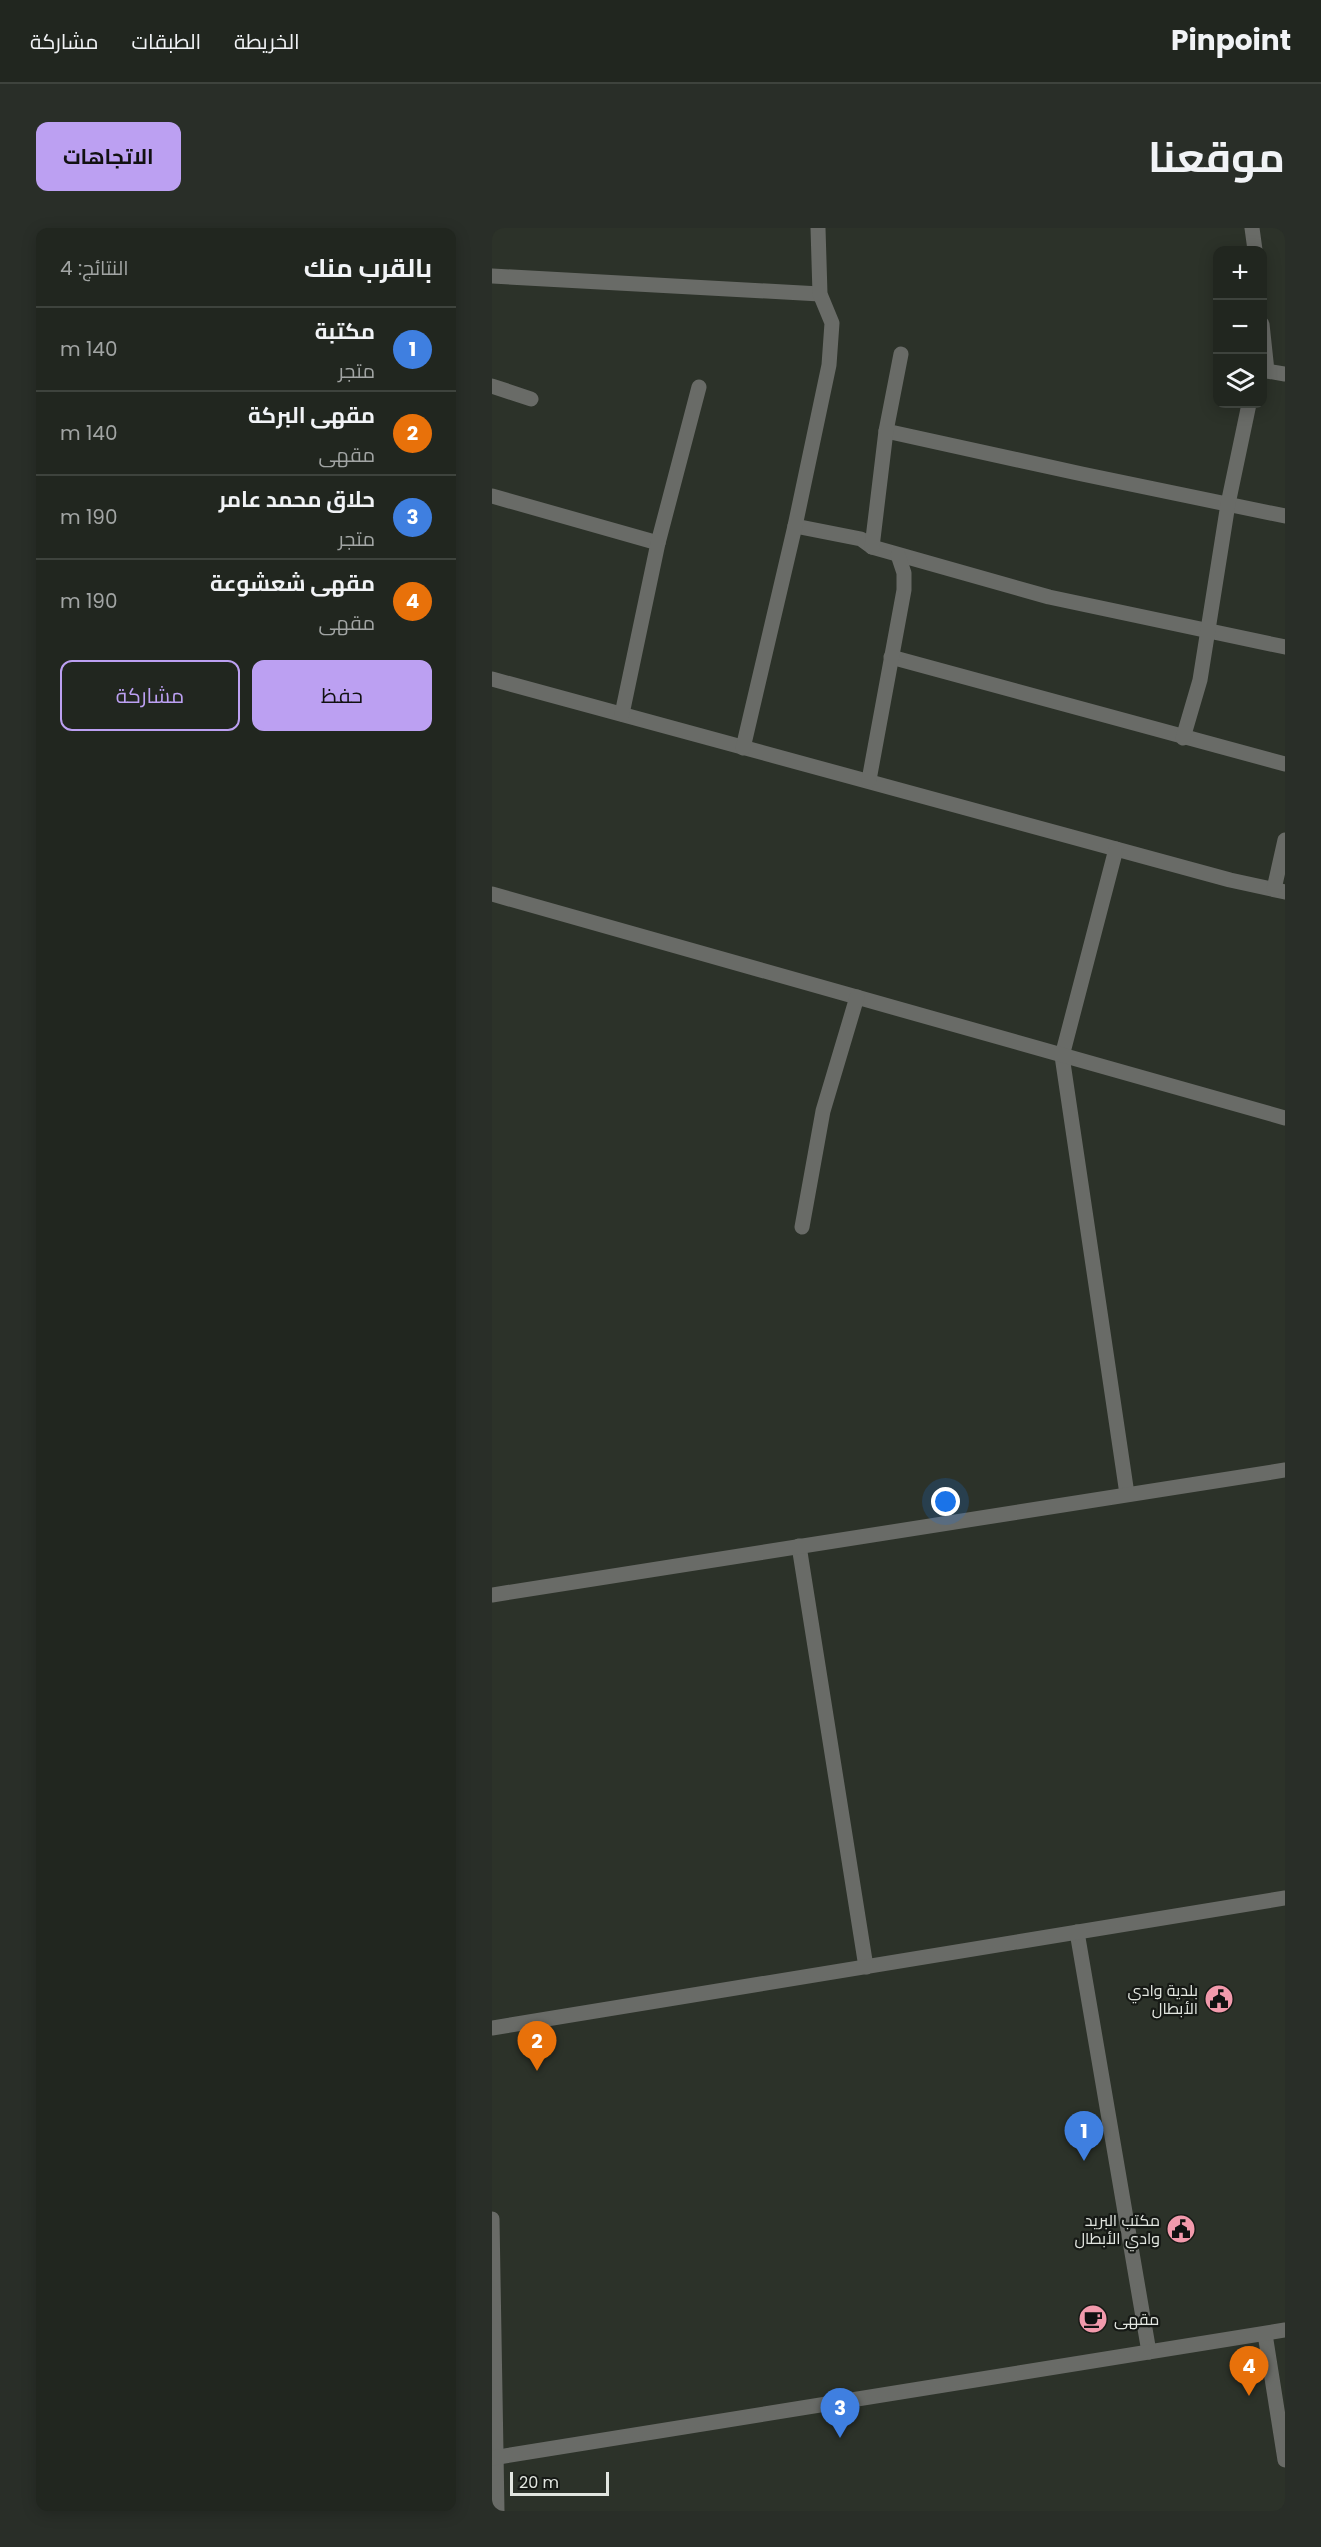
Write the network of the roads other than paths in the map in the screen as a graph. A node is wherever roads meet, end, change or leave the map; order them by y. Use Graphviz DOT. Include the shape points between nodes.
graph roads {
  1 [pos="818,228"];
  2 [pos="1252,228"];
  3 [pos="1254,246"];
  4 [pos="492,276"];
  5 [pos="820,294"];
  6 [pos="901,354"];
  7 [pos="1266,354"];
  8 [pos="1285,374"];
  9 [pos="492,386"];
  10 [pos="699,387"];
  11 [pos="531,399"];
  12 [pos="1248,408"];
  13 [pos="886,431"];
  14 [pos="492,496"];
  15 [pos="1228,504"];
  16 [pos="1285,516"];
  17 [pos="795,526"];
  18 [pos="658,543"];
  19 [pos="872,547"];
  20 [pos="898,555"];
  21 [pos="1209,630"];
  22 [pos="1285,647"];
  23 [pos="891,657"];
  24 [pos="492,679"];
  25 [pos="622,714"];
  26 [pos="1183,738"];
  27 [pos="743,748"];
  28 [pos="1285,764"];
  29 [pos="869,780"];
  30 [pos="1285,840"];
  31 [pos="1116,849"];
  32 [pos="1279,891"];
  33 [pos="492,894"];
  34 [pos="857,997"];
  35 [pos="1062,1056"];
  36 [pos="1285,1118"];
  37 [pos="802,1227"];
  38 [pos="1285,1470"];
  39 [pos="1127,1494"];
  40 [pos="799,1546"];
  41 [pos="492,1595"];
  42 [pos="1285,1898"];
  43 [pos="1077,1932"];
  44 [pos="866,1967"];
  45 [pos="492,2028"];
  46 [pos="492,2219"];
  47 [pos="1285,2331"];
  48 [pos="1265,2334"];
  49 [pos="1149,2352"];
  50 [pos="494,2457"];
  51 [pos="1285,2460"];
  52 [pos="497,2511"];
  1 -- 5 [label="street"];
  2 -- 3 [label="street"];
  4 -- 5 [label="street"];
  5 -- 17 [label="street" via="832,323 829,365"];
  6 -- 13 [label="street"];
  7 -- 8 [label="street" via="1267,371"];
  9 -- 11 [label="street"];
  10 -- 18 [label="street"];
  12 -- 15 [label="street"];
  13 -- 15 [label="street"];
  13 -- 19 [label="street"];
  14 -- 18 [label="street"];
  15 -- 16 [label="street"];
  15 -- 21 [label="street"];
  17 -- 19 [label="street" via="861,539"];
  17 -- 27 [label="street"];
  18 -- 25 [label="street"];
  19 -- 20 [label="street"];
  20 -- 21 [label="street" via="1049,597"];
  20 -- 23 [label="street" via="904,590"];
  21 -- 22 [label="street"];
  21 -- 26 [label="street"];
  23 -- 26 [label="street"];
  23 -- 29 [label="street"];
  24 -- 25 [label="street"];
  25 -- 27 [label="street"];
  26 -- 28 [label="street"];
  27 -- 29 [label="street"];
  29 -- 31 [label="street"];
  30 -- 32 [label="street"];
  31 -- 32 [label="street"];
  31 -- 35 [label="street"];
  33 -- 34 [label="street"];
  34 -- 35 [label="street"];
  34 -- 37 [label="street" via="823,1111"];
  35 -- 36 [label="street"];
  35 -- 39 [label="street"];
  38 -- 39 [label="street"];
  39 -- 40 [label="street"];
  40 -- 41 [label="street"];
  40 -- 44 [label="street"];
  42 -- 43 [label="street"];
  43 -- 44 [label="street"];
  43 -- 49 [label="street"];
  44 -- 45 [label="street"];
  46 -- 50 [label="street"];
  47 -- 48 [label="street"];
  48 -- 49 [label="street"];
  48 -- 51 [label="street"];
  49 -- 50 [label="street"];
  50 -- 52 [label="street"];
}
